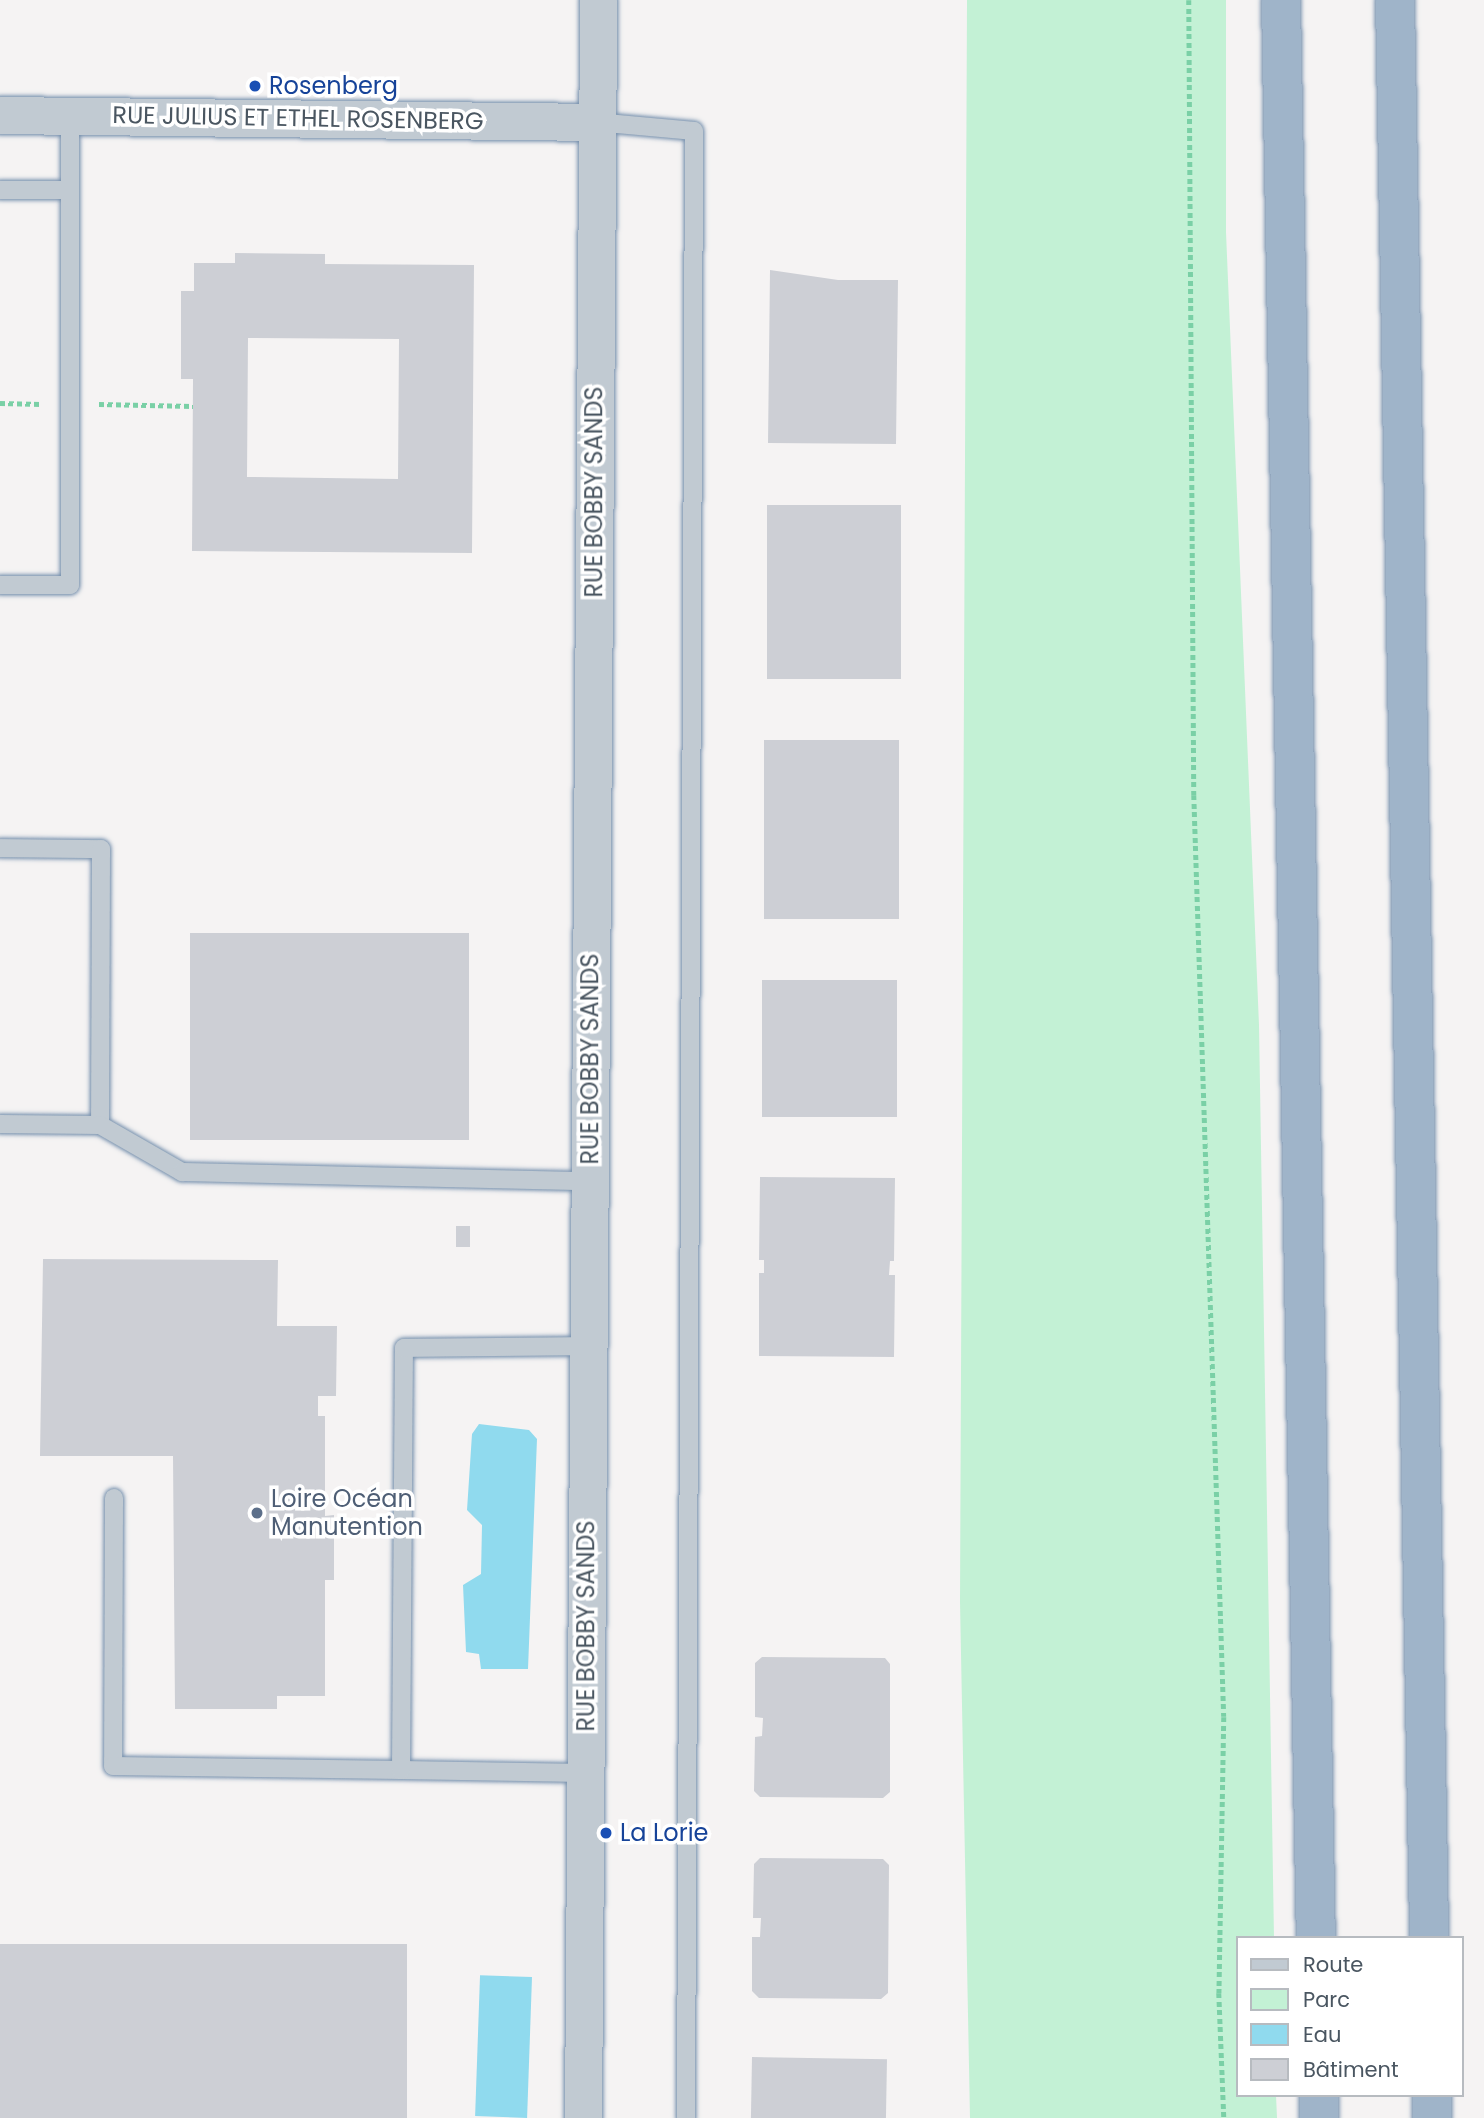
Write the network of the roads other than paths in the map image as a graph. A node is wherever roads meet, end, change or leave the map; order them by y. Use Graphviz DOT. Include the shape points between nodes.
graph roads {
  1 [pos="598,0"];
  2 [pos="1281,0"];
  3 [pos="1395,0"];
  4 [pos="0,115"];
  5 [pos="70,116"];
  6 [pos="596,122"];
  7 [pos="0,190"];
  8 [pos="70,190"];
  9 [pos="0,585"];
  10 [pos="0,848"];
  11 [pos="0,1124"];
  12 [pos="100,1125"];
  13 [pos="589,1181"];
  14 [pos="588,1346"];
  15 [pos="114,1498"];
  16 [pos="401,1770"];
  17 [pos="585,1773"];
  18 [pos="1316,1936"];
  19 [pos="1429,1936"];
  20 [pos="1319,2097"];
  21 [pos="1432,2097"];
  22 [pos="583,2118"];
  23 [pos="686,2118"];
  24 [pos="1320,2118"];
  25 [pos="1432,2118"];
  1 -- 6 [label="street, RUE BOBBY SANDS"];
  2 -- 18 [label="highway"];
  3 -- 19 [label="highway"];
  4 -- 5 [label="street, RUE JULIUS ET ETHEL ROSENBERG"];
  5 -- 6 [label="street, RUE JULIUS ET ETHEL ROSENBERG"];
  5 -- 8 [label="lane"];
  6 -- 13 [label="street, RUE BOBBY SANDS"];
  6 -- 23 [label="lane" via="694,131"];
  7 -- 8 [label="lane"];
  8 -- 9 [label="lane" via="70,585"];
  10 -- 12 [label="lane" via="101,849"];
  11 -- 12 [label="lane"];
  12 -- 13 [label="lane" via="182,1172"];
  13 -- 14 [label="street, RUE BOBBY SANDS"];
  14 -- 16 [label="lane" via="404,1348"];
  14 -- 17 [label="street, RUE BOBBY SANDS"];
  15 -- 16 [label="lane" via="113,1766"];
  16 -- 17 [label="lane"];
  17 -- 22 [label="street, RUE BOBBY SANDS"];
  20 -- 24 [label="highway"];
  21 -- 25 [label="highway"];
}
